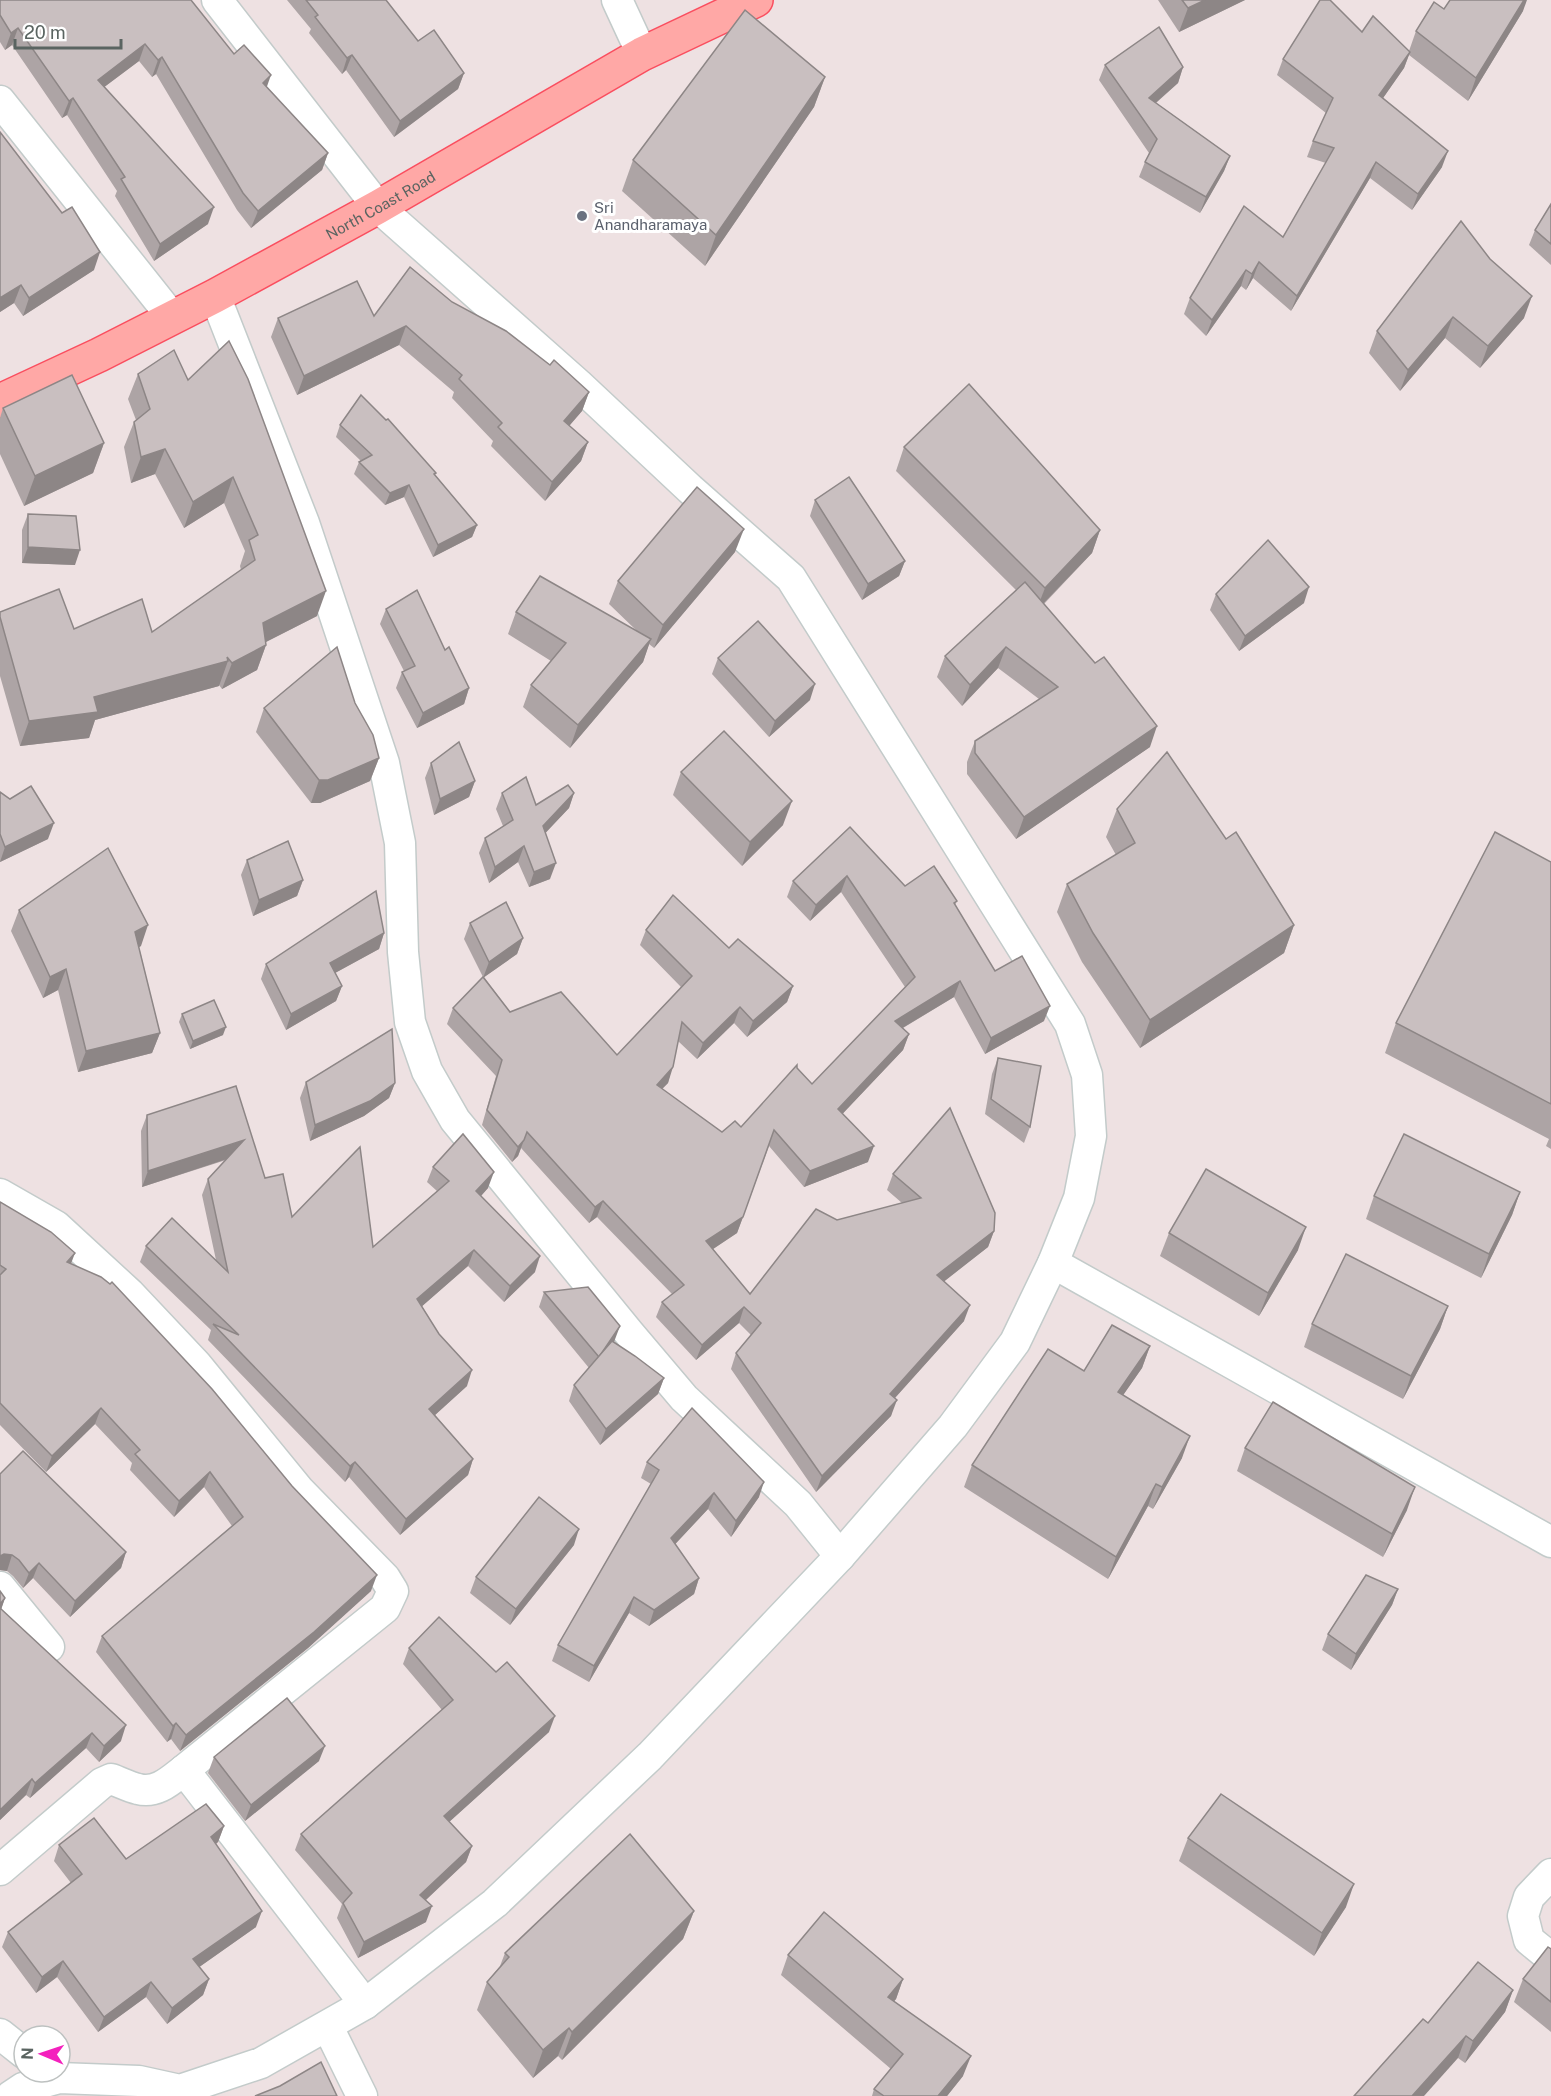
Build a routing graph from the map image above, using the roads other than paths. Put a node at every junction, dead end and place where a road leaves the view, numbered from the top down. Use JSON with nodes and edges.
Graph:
{"nodes":[{"id":1,"x":217,"y":0,"type":"edge"},
{"id":2,"x":617,"y":0,"type":"edge"},
{"id":3,"x":756,"y":0,"type":"edge"},
{"id":4,"x":642,"y":54,"type":"junction"},
{"id":5,"x":0,"y":101,"type":"edge"},
{"id":6,"x":378,"y":207,"type":"junction"},
{"id":7,"x":214,"y":296,"type":"junction"},
{"id":8,"x":172,"y":316,"type":"junction"},
{"id":9,"x":0,"y":401,"type":"edge"},
{"id":10,"x":0,"y":1194,"type":"edge"},
{"id":11,"x":1053,"y":1263,"type":"junction"},
{"id":12,"x":1551,"y":1542,"type":"edge"},
{"id":13,"x":840,"y":1556,"type":"junction"},
{"id":14,"x":0,"y":1587,"type":"edge"},
{"id":15,"x":49,"y":1647,"type":"dead end"},
{"id":16,"x":184,"y":1770,"type":"junction"},
{"id":17,"x":0,"y":1870,"type":"edge"},
{"id":18,"x":1551,"y":1874,"type":"edge"},
{"id":19,"x":1551,"y":1958,"type":"edge"},
{"id":20,"x":365,"y":2004,"type":"junction"},
{"id":21,"x":328,"y":2027,"type":"junction"},
{"id":22,"x":0,"y":2034,"type":"edge"},
{"id":23,"x":12,"y":2044,"type":"edge"},
{"id":24,"x":72,"y":2076,"type":"edge"},
{"id":25,"x":33,"y":2084,"type":"edge"},
{"id":26,"x":180,"y":2093,"type":"edge"},
{"id":27,"x":11,"y":2096,"type":"edge"},
{"id":28,"x":362,"y":2096,"type":"edge"}],
"edges":[{"from":1,"to":6,"type":"street"},
{"from":2,"to":4,"type":"street"},
{"from":3,"to":4,"type":"main road","name":"North Coast Road"},
{"from":4,"to":6,"type":"main road","name":"North Coast Road"},
{"from":5,"to":8,"type":"street"},
{"from":6,"to":7,"type":"main road","name":"North Coast Road"},
{"from":6,"to":11,"type":"street"},
{"from":7,"to":8,"type":"main road","name":"North Coast Road"},
{"from":7,"to":13,"type":"street"},
{"from":8,"to":9,"type":"main road","name":"North Coast Road"},
{"from":10,"to":16,"type":"street"},
{"from":11,"to":12,"type":"street"},
{"from":11,"to":13,"type":"street"},
{"from":13,"to":20,"type":"street"},
{"from":14,"to":15,"type":"street"},
{"from":16,"to":17,"type":"street"},
{"from":16,"to":20,"type":"street"},
{"from":18,"to":19,"type":"street"},
{"from":20,"to":21,"type":"street"},
{"from":21,"to":26,"type":"street"},
{"from":21,"to":28,"type":"street"},
{"from":22,"to":23,"type":"street"},
{"from":24,"to":26,"type":"street"},
{"from":25,"to":27,"type":"street"}]}
